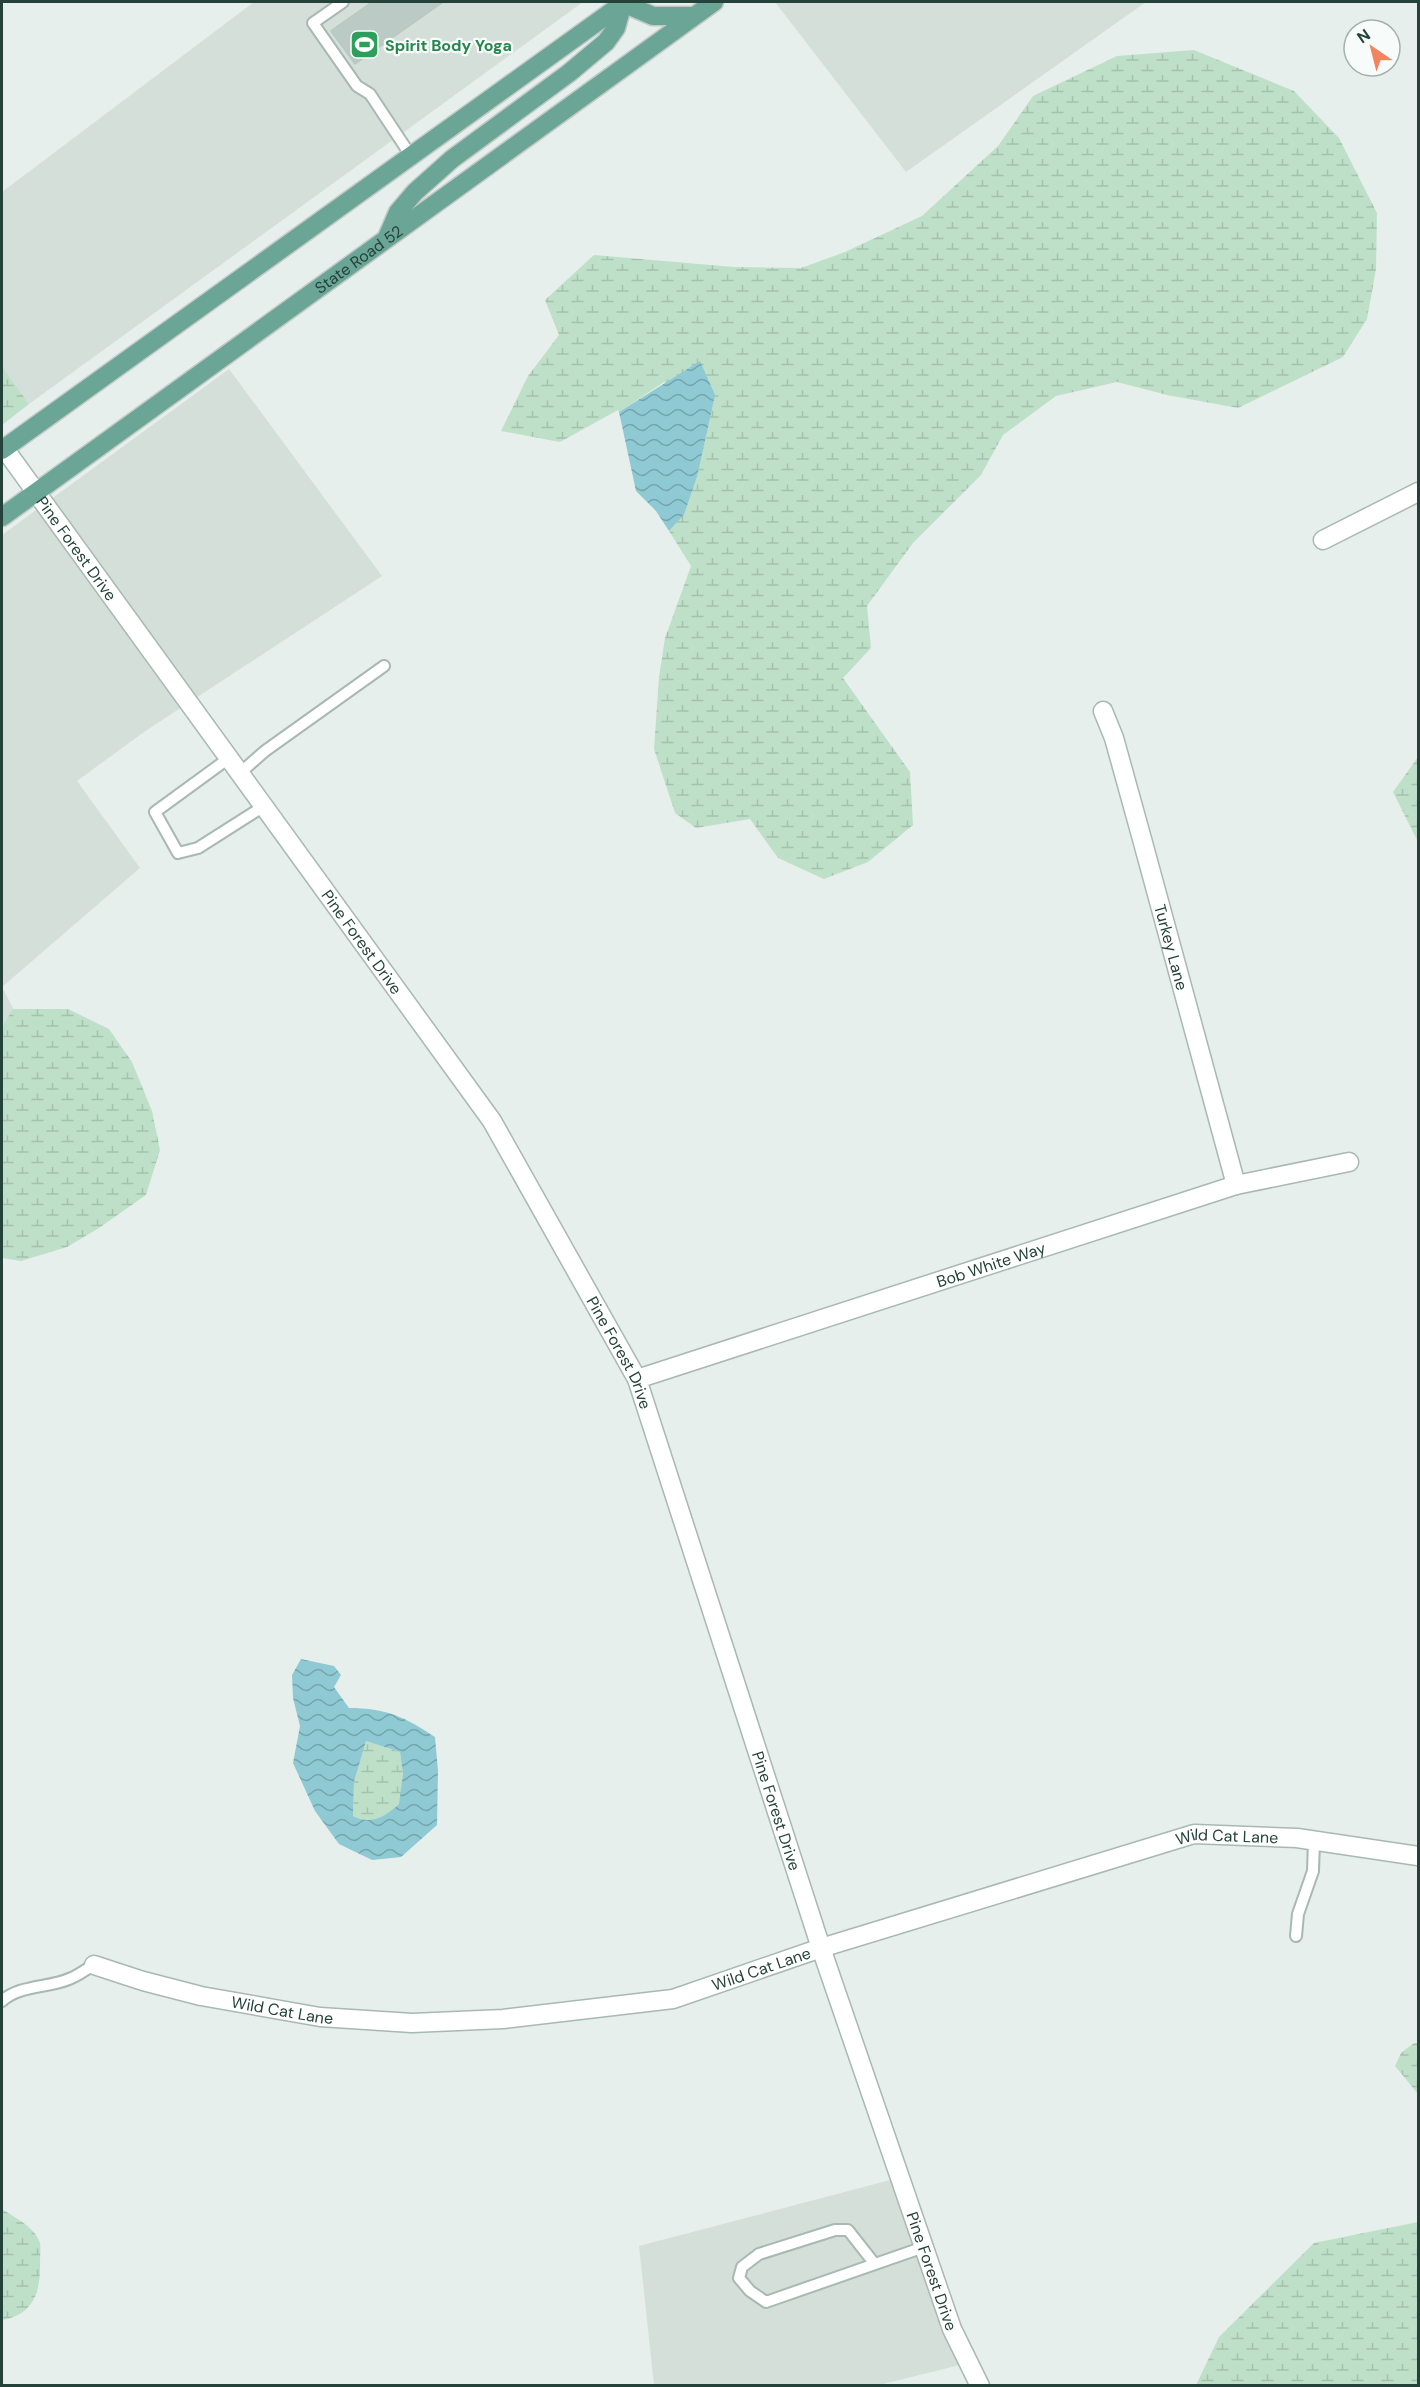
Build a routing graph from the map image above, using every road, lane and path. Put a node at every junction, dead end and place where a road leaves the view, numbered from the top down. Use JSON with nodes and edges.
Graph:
{"nodes":[{"id":1,"x":343,"y":2,"type":"edge"},
{"id":2,"x":623,"y":2,"type":"edge"},
{"id":3,"x":714,"y":2,"type":"edge"},
{"id":4,"x":694,"y":16,"type":"junction"},
{"id":5,"x":411,"y":156,"type":"junction"},
{"id":6,"x":387,"y":237,"type":"junction"},
{"id":7,"x":3,"y":449,"type":"edge"},
{"id":8,"x":36,"y":492,"type":"junction"},
{"id":9,"x":1419,"y":492,"type":"edge"},
{"id":10,"x":2,"y":516,"type":"edge"},
{"id":11,"x":1323,"y":540,"type":"dead end"},
{"id":12,"x":384,"y":666,"type":"dead end"},
{"id":13,"x":1103,"y":711,"type":"dead end"},
{"id":14,"x":235,"y":766,"type":"junction"},
{"id":15,"x":264,"y":806,"type":"junction"},
{"id":16,"x":1349,"y":1162,"type":"dead end"},
{"id":17,"x":1236,"y":1185,"type":"junction"},
{"id":18,"x":638,"y":1379,"type":"junction"},
{"id":19,"x":1314,"y":1841,"type":"junction"},
{"id":20,"x":1419,"y":1856,"type":"edge"},
{"id":21,"x":1296,"y":1936,"type":"dead end"},
{"id":22,"x":821,"y":1948,"type":"junction"},
{"id":23,"x":94,"y":1965,"type":"joint"},
{"id":24,"x":2,"y":2001,"type":"edge"},
{"id":25,"x":924,"y":2247,"type":"junction"},
{"id":26,"x":874,"y":2263,"type":"junction"},
{"id":27,"x":980,"y":2385,"type":"edge"}],
"edges":[{"from":1,"to":5,"type":"lane"},
{"from":2,"to":4,"type":"main road"},
{"from":2,"to":5,"type":"main road"},
{"from":2,"to":6,"type":"main road"},
{"from":3,"to":4,"type":"main road","name":"State Road 52"},
{"from":4,"to":6,"type":"main road","name":"State Road 52"},
{"from":5,"to":7,"type":"main road"},
{"from":6,"to":8,"type":"main road","name":"State Road 52"},
{"from":7,"to":8,"type":"street","name":"Pine Forest Drive"},
{"from":8,"to":10,"type":"main road","name":"State Road 52"},
{"from":8,"to":14,"type":"street","name":"Pine Forest Drive"},
{"from":9,"to":11,"type":"street"},
{"from":12,"to":14,"type":"lane"},
{"from":13,"to":17,"type":"street","name":"Turkey Lane"},
{"from":14,"to":15,"type":"street","name":"Pine Forest Drive"},
{"from":14,"to":15,"type":"lane"},
{"from":15,"to":18,"type":"street","name":"Pine Forest Drive"},
{"from":16,"to":17,"type":"street","name":"Bob White Way"},
{"from":17,"to":18,"type":"street","name":"Bob White Way"},
{"from":18,"to":22,"type":"street","name":"Pine Forest Drive"},
{"from":19,"to":20,"type":"street","name":"Wild Cat Lane"},
{"from":19,"to":21,"type":"lane"},
{"from":19,"to":22,"type":"street","name":"Wild Cat Lane"},
{"from":22,"to":23,"type":"street","name":"Wild Cat Lane"},
{"from":22,"to":25,"type":"street","name":"Pine Forest Drive"},
{"from":23,"to":24,"type":"lane"},
{"from":25,"to":26,"type":"lane"},
{"from":25,"to":27,"type":"street","name":"Pine Forest Drive"},
{"from":26,"to":26,"type":"lane"}]}
